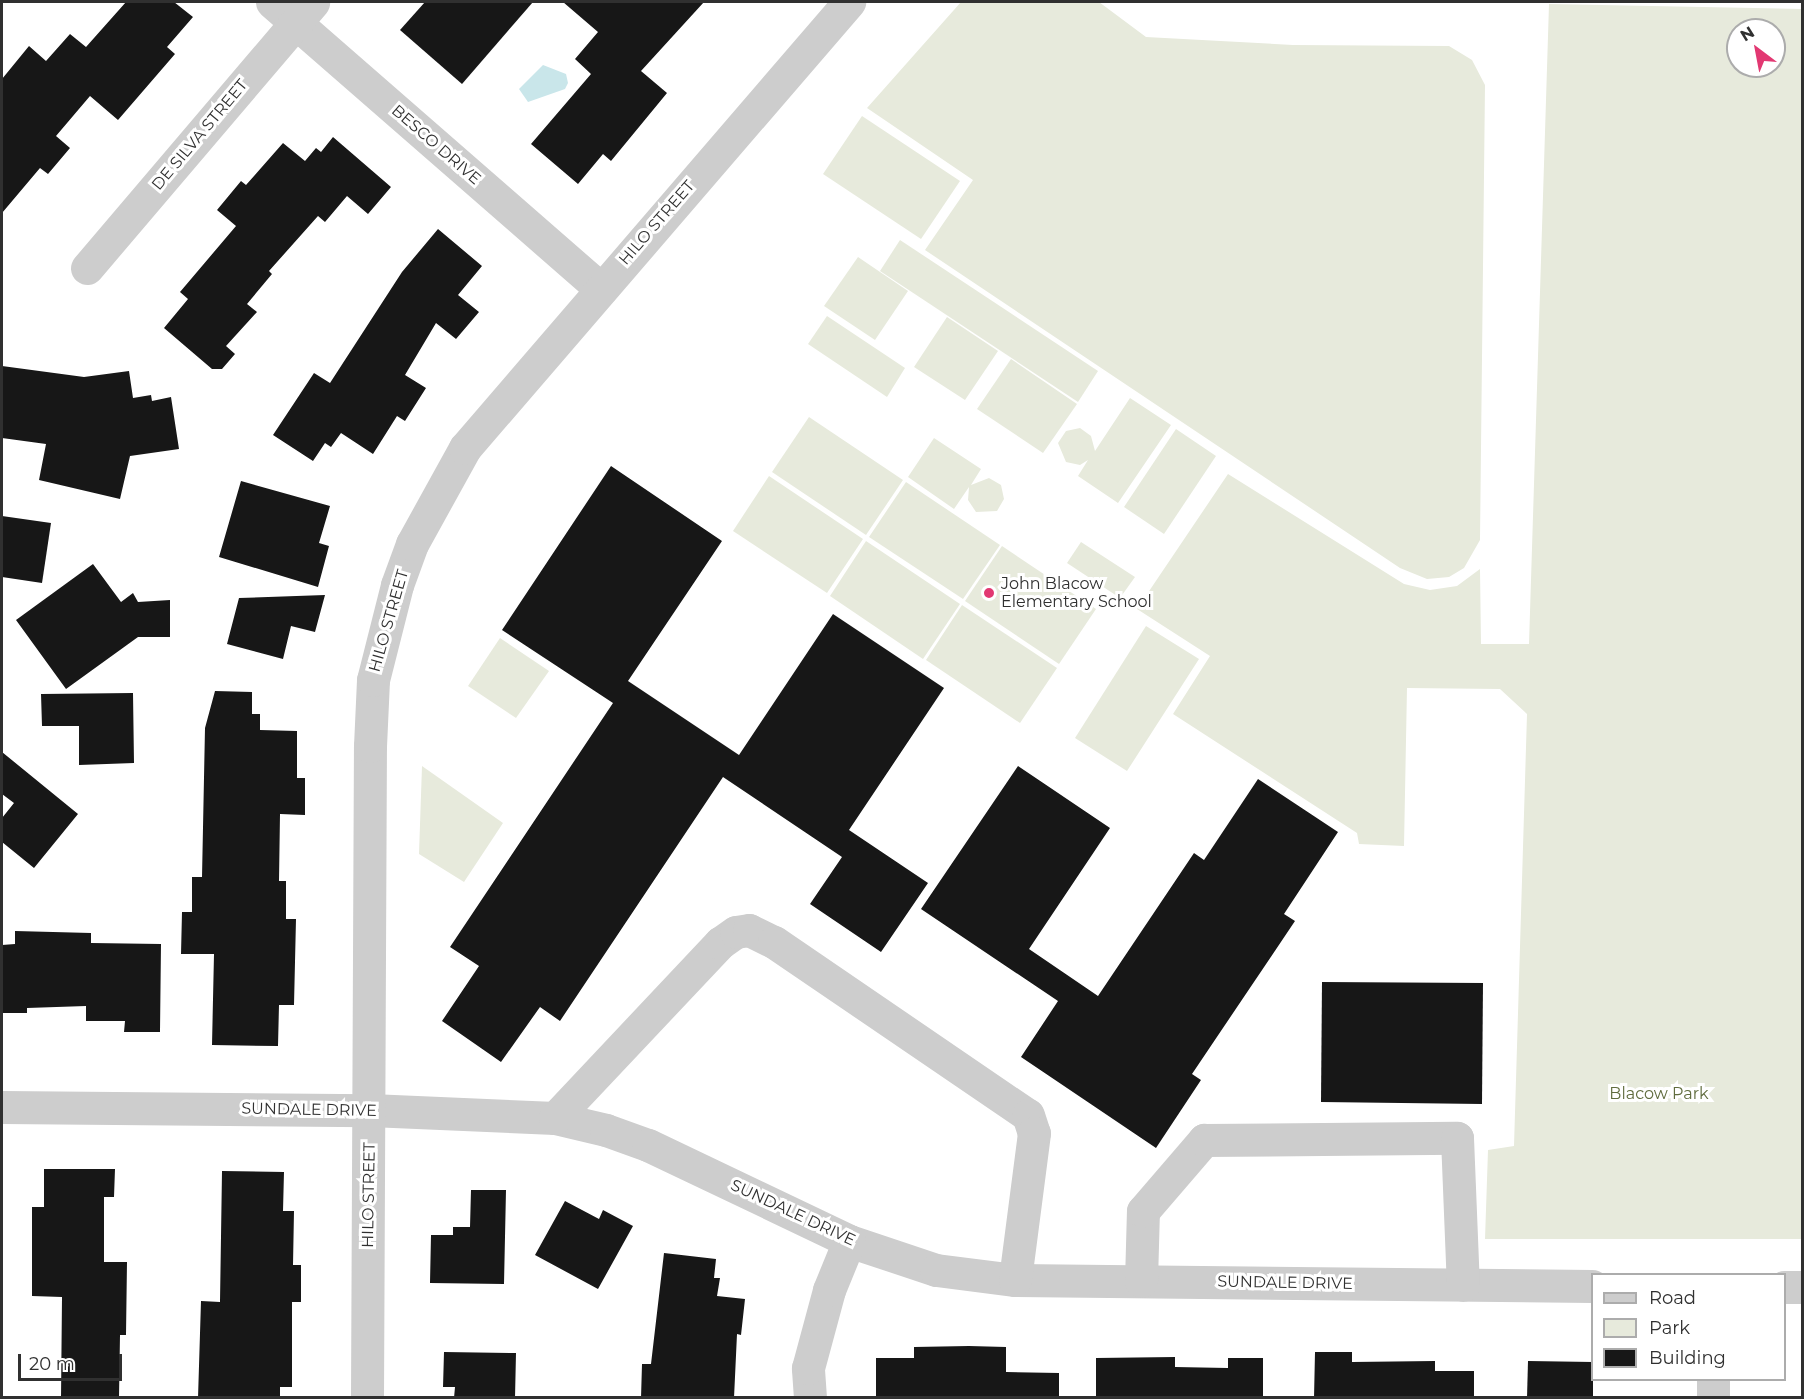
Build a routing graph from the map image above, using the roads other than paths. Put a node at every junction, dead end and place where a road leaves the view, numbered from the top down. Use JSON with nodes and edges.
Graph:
{"nodes":[{"id":1,"x":849,"y":2,"type":"edge"},
{"id":2,"x":293,"y":8,"type":"edge"},
{"id":3,"x":87,"y":268,"type":"dead end"},
{"id":4,"x":601,"y":289,"type":"junction"},
{"id":5,"x":2,"y":1107,"type":"edge"},
{"id":6,"x":370,"y":1110,"type":"junction"},
{"id":7,"x":555,"y":1118,"type":"junction"},
{"id":8,"x":849,"y":1241,"type":"junction"},
{"id":9,"x":1015,"y":1280,"type":"junction"},
{"id":10,"x":1141,"y":1281,"type":"junction"},
{"id":11,"x":1464,"y":1285,"type":"junction"},
{"id":12,"x":1591,"y":1286,"type":"edge"},
{"id":13,"x":1786,"y":1287,"type":"edge"},
{"id":14,"x":1803,"y":1287,"type":"edge"},
{"id":15,"x":1713,"y":1381,"type":"edge"},
{"id":16,"x":367,"y":1398,"type":"edge"},
{"id":17,"x":810,"y":1398,"type":"edge"},
{"id":18,"x":1713,"y":1398,"type":"edge"}],
"edges":[{"from":1,"to":4,"type":"street","name":"HILO STREET"},
{"from":2,"to":3,"type":"street","name":"DE SILVA STREET"},
{"from":2,"to":4,"type":"street","name":"BESCO DRIVE"},
{"from":4,"to":6,"type":"street","name":"HILO STREET"},
{"from":5,"to":6,"type":"street","name":"SUNDALE DRIVE"},
{"from":6,"to":7,"type":"street","name":"SUNDALE DRIVE"},
{"from":6,"to":16,"type":"street","name":"HILO STREET"},
{"from":7,"to":8,"type":"street","name":"SUNDALE DRIVE"},
{"from":7,"to":9,"type":"street"},
{"from":8,"to":9,"type":"street","name":"SUNDALE DRIVE"},
{"from":8,"to":17,"type":"street"},
{"from":9,"to":10,"type":"street","name":"SUNDALE DRIVE"},
{"from":10,"to":11,"type":"street","name":"SUNDALE DRIVE"},
{"from":10,"to":11,"type":"street"},
{"from":11,"to":12,"type":"street","name":"SUNDALE DRIVE"},
{"from":13,"to":14,"type":"street"},
{"from":15,"to":18,"type":"street"}]}
